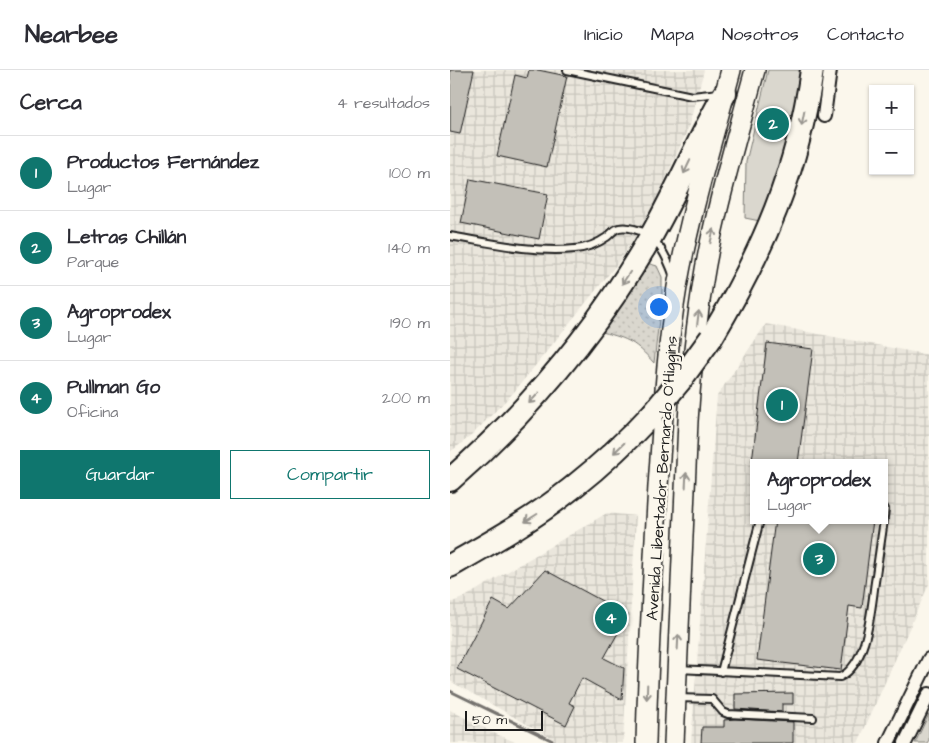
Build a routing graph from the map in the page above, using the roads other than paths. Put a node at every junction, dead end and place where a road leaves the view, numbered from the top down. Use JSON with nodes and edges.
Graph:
{"nodes":[{"id":1,"x":567,"y":70,"type":"edge"},
{"id":2,"x":731,"y":70,"type":"edge"},
{"id":3,"x":755,"y":70,"type":"edge"},
{"id":4,"x":812,"y":70,"type":"edge"},
{"id":5,"x":830,"y":70,"type":"edge"},
{"id":6,"x":725,"y":93,"type":"junction"},
{"id":7,"x":824,"y":116,"type":"dead end"},
{"id":8,"x":450,"y":236,"type":"edge"},
{"id":9,"x":651,"y":237,"type":"junction"},
{"id":10,"x":677,"y":287,"type":"junction"},
{"id":11,"x":450,"y":480,"type":"edge"},
{"id":12,"x":759,"y":524,"type":"edge"},
{"id":13,"x":883,"y":524,"type":"edge"},
{"id":14,"x":450,"y":566,"type":"edge"},
{"id":15,"x":929,"y":659,"type":"edge"},
{"id":16,"x":677,"y":669,"type":"junction"},
{"id":17,"x":720,"y":672,"type":"junction"},
{"id":18,"x":929,"y":694,"type":"edge"},
{"id":19,"x":676,"y":698,"type":"junction"},
{"id":20,"x":813,"y":718,"type":"dead end"},
{"id":21,"x":646,"y":743,"type":"edge"},
{"id":22,"x":674,"y":743,"type":"edge"},
{"id":23,"x":888,"y":743,"type":"edge"},
{"id":24,"x":905,"y":743,"type":"edge"}],
"edges":[{"from":1,"to":6,"type":"lane"},
{"from":2,"to":6,"type":"main road","name":"Avenida Libertador Bernardo O'Higgins"},
{"from":16,"to":3,"type":"main road","name":"Avenida Libertador Bernardo O'Higgins","one_way":true},
{"from":4,"to":14,"type":"highway","one_way":true,"bridge":true},
{"from":5,"to":7,"type":"street"},
{"from":6,"to":9,"type":"highway","one_way":true},
{"from":6,"to":10,"type":"main road","name":"Avenida Libertador Bernardo O'Higgins"},
{"from":8,"to":9,"type":"lane"},
{"from":9,"to":10,"type":"lane"},
{"from":9,"to":11,"type":"highway","one_way":true},
{"from":10,"to":21,"type":"main road","name":"Avenida Libertador Bernardo O'Higgins","one_way":true},
{"from":12,"to":17,"type":"lane"},
{"from":13,"to":17,"type":"lane"},
{"from":15,"to":23,"type":"street"},
{"from":16,"to":17,"type":"lane"},
{"from":16,"to":19,"type":"main road","name":"Avenida Libertador Bernardo O'Higgins"},
{"from":18,"to":24,"type":"street"},
{"from":19,"to":20,"type":"lane"},
{"from":19,"to":22,"type":"main road","name":"Avenida Libertador Bernardo O'Higgins"}]}
